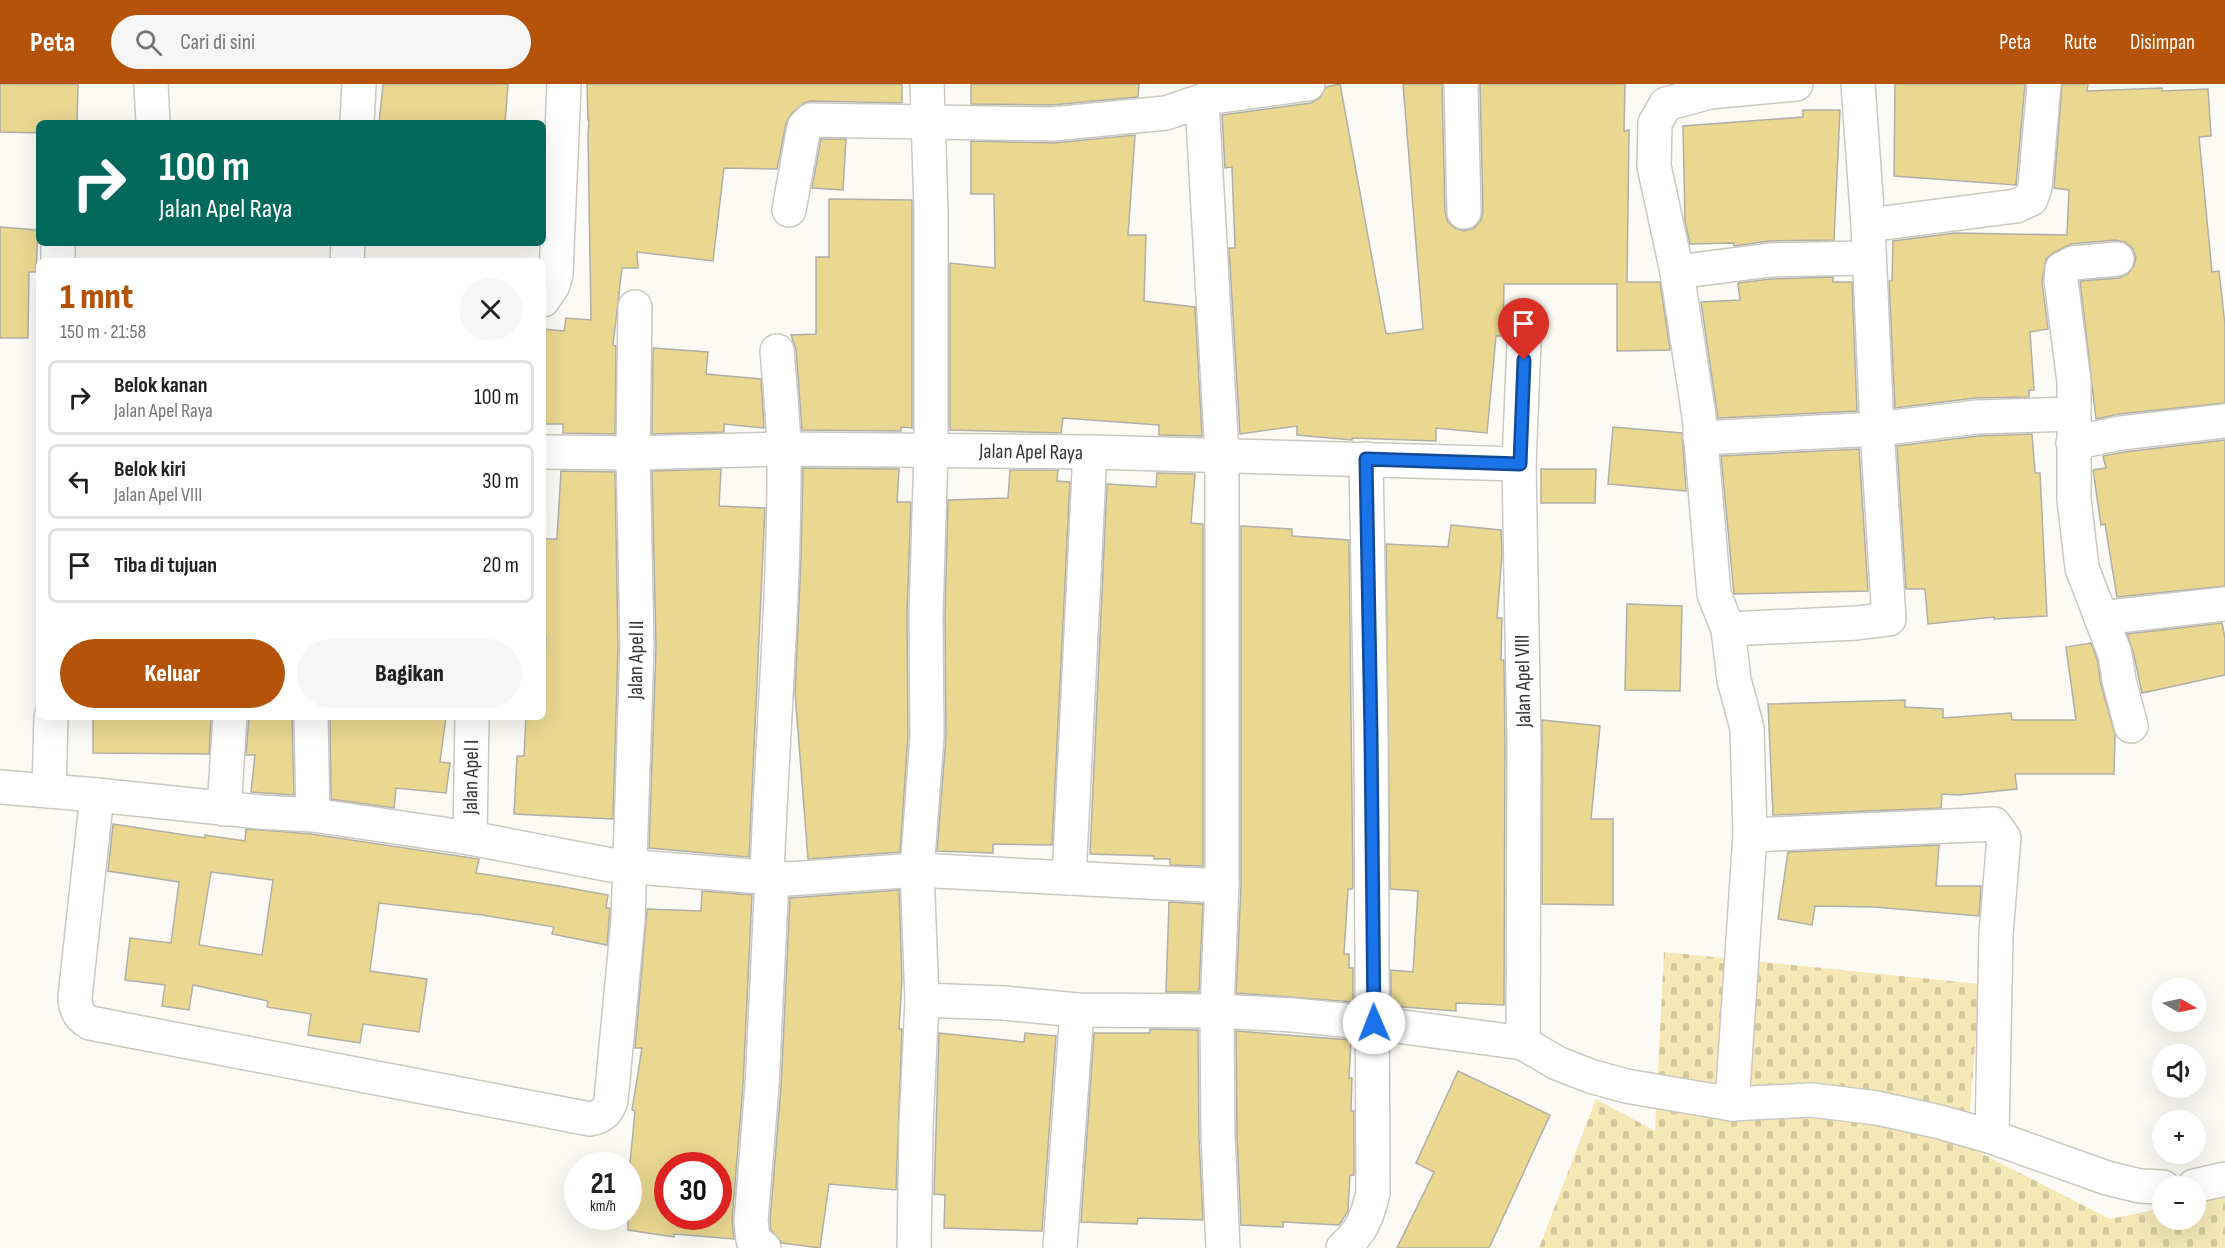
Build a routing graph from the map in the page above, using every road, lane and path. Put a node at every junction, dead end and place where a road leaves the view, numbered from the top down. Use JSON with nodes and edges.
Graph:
{"nodes":[{"id":1,"x":151,"y":84,"type":"edge"},
{"id":2,"x":359,"y":84,"type":"edge"},
{"id":3,"x":564,"y":84,"type":"edge"},
{"id":4,"x":927,"y":84,"type":"edge"},
{"id":5,"x":1308,"y":84,"type":"edge"},
{"id":6,"x":1461,"y":84,"type":"edge"},
{"id":7,"x":1796,"y":84,"type":"edge"},
{"id":8,"x":1858,"y":84,"type":"edge"},
{"id":9,"x":2044,"y":84,"type":"edge"},
{"id":10,"x":1202,"y":102,"type":"junction"},
{"id":11,"x":153,"y":120,"type":"edge"},
{"id":12,"x":357,"y":120,"type":"edge"},
{"id":13,"x":930,"y":122,"type":"junction"},
{"id":14,"x":789,"y":210,"type":"dead end"},
{"id":15,"x":1464,"y":212,"type":"dead end"},
{"id":16,"x":1868,"y":225,"type":"junction"},
{"id":17,"x":1868,"y":258,"type":"junction"},
{"id":18,"x":2117,"y":259,"type":"dead end"},
{"id":19,"x":1677,"y":272,"type":"junction"},
{"id":20,"x":546,"y":296,"type":"edge"},
{"id":21,"x":635,"y":307,"type":"dead end"},
{"id":22,"x":1526,"y":319,"type":"dead end"},
{"id":23,"x":777,"y":351,"type":"dead end"},
{"id":24,"x":2225,"y":421,"type":"edge"},
{"id":25,"x":1877,"y":429,"type":"junction"},
{"id":26,"x":2073,"y":429,"type":"junction"},
{"id":27,"x":1700,"y":438,"type":"junction"},
{"id":28,"x":784,"y":449,"type":"junction"},
{"id":29,"x":931,"y":451,"type":"junction"},
{"id":30,"x":546,"y":452,"type":"edge"},
{"id":31,"x":633,"y":453,"type":"junction"},
{"id":32,"x":1090,"y":453,"type":"junction"},
{"id":33,"x":1222,"y":454,"type":"junction"},
{"id":34,"x":1366,"y":459,"type":"junction"},
{"id":35,"x":1520,"y":464,"type":"junction"},
{"id":36,"x":2225,"y":604,"type":"edge"},
{"id":37,"x":2101,"y":618,"type":"junction"},
{"id":38,"x":1728,"y":629,"type":"junction"},
{"id":39,"x":51,"y":720,"type":"edge"},
{"id":40,"x":230,"y":720,"type":"edge"},
{"id":41,"x":311,"y":720,"type":"edge"},
{"id":42,"x":472,"y":720,"type":"edge"},
{"id":43,"x":2132,"y":726,"type":"dead end"},
{"id":44,"x":0,"y":787,"type":"edge"},
{"id":45,"x":49,"y":790,"type":"junction"},
{"id":46,"x":97,"y":795,"type":"junction"},
{"id":47,"x":224,"y":809,"type":"junction"},
{"id":48,"x":313,"y":815,"type":"junction"},
{"id":49,"x":1749,"y":835,"type":"junction"},
{"id":50,"x":470,"y":838,"type":"junction"},
{"id":51,"x":630,"y":866,"type":"junction"},
{"id":52,"x":917,"y":870,"type":"junction"},
{"id":53,"x":769,"y":877,"type":"junction"},
{"id":54,"x":1069,"y":878,"type":"junction"},
{"id":55,"x":1222,"y":886,"type":"junction"},
{"id":56,"x":922,"y":1000,"type":"junction"},
{"id":57,"x":1077,"y":1010,"type":"junction"},
{"id":58,"x":1217,"y":1011,"type":"junction"},
{"id":59,"x":1374,"y":1023,"type":"junction"},
{"id":60,"x":1523,"y":1043,"type":"junction"},
{"id":61,"x":1732,"y":1104,"type":"junction"},
{"id":62,"x":1992,"y":1137,"type":"junction"},
{"id":63,"x":2225,"y":1179,"type":"edge"},
{"id":64,"x":2206,"y":1183,"type":"edge"},
{"id":65,"x":2152,"y":1187,"type":"edge"},
{"id":66,"x":764,"y":1248,"type":"edge"},
{"id":67,"x":914,"y":1248,"type":"edge"},
{"id":68,"x":1060,"y":1248,"type":"edge"},
{"id":69,"x":1223,"y":1248,"type":"edge"},
{"id":70,"x":1342,"y":1248,"type":"edge"}],
"edges":[{"from":1,"to":11,"type":"street"},
{"from":2,"to":12,"type":"street"},
{"from":3,"to":20,"type":"street"},
{"from":4,"to":13,"type":"street"},
{"from":5,"to":10,"type":"street"},
{"from":6,"to":15,"type":"street"},
{"from":7,"to":19,"type":"street"},
{"from":8,"to":16,"type":"street"},
{"from":9,"to":16,"type":"street"},
{"from":10,"to":13,"type":"street"},
{"from":10,"to":33,"type":"street"},
{"from":13,"to":14,"type":"street"},
{"from":13,"to":29,"type":"street"},
{"from":16,"to":17,"type":"street"},
{"from":17,"to":19,"type":"street"},
{"from":17,"to":25,"type":"street"},
{"from":18,"to":26,"type":"street"},
{"from":19,"to":27,"type":"street"},
{"from":21,"to":31,"type":"street","name":"Jalan Apel II"},
{"from":22,"to":35,"type":"street","name":"Jalan Apel VIII"},
{"from":23,"to":28,"type":"street"},
{"from":24,"to":26,"type":"street"},
{"from":25,"to":26,"type":"street"},
{"from":25,"to":27,"type":"street"},
{"from":25,"to":38,"type":"street"},
{"from":26,"to":37,"type":"street"},
{"from":27,"to":38,"type":"street"},
{"from":28,"to":29,"type":"street","name":"Jalan Apel Raya"},
{"from":28,"to":31,"type":"street","name":"Jalan Apel Raya"},
{"from":28,"to":53,"type":"street"},
{"from":29,"to":32,"type":"street","name":"Jalan Apel Raya"},
{"from":29,"to":52,"type":"street"},
{"from":30,"to":31,"type":"street","name":"Jalan Apel Raya"},
{"from":31,"to":51,"type":"street","name":"Jalan Apel II"},
{"from":32,"to":33,"type":"street","name":"Jalan Apel Raya"},
{"from":32,"to":54,"type":"street"},
{"from":33,"to":34,"type":"street","name":"Jalan Apel Raya"},
{"from":33,"to":55,"type":"street"},
{"from":34,"to":35,"type":"street","name":"Jalan Apel Raya"},
{"from":34,"to":59,"type":"street"},
{"from":35,"to":60,"type":"street","name":"Jalan Apel VIII"},
{"from":36,"to":37,"type":"street"},
{"from":37,"to":43,"type":"street"},
{"from":38,"to":49,"type":"street"},
{"from":39,"to":45,"type":"street"},
{"from":40,"to":47,"type":"street"},
{"from":41,"to":48,"type":"street"},
{"from":42,"to":50,"type":"street","name":"Jalan Apel I"},
{"from":44,"to":45,"type":"street"},
{"from":45,"to":46,"type":"street"},
{"from":46,"to":47,"type":"street"},
{"from":46,"to":51,"type":"street","name":"Jalan Apel II"},
{"from":47,"to":48,"type":"street"},
{"from":48,"to":50,"type":"street"},
{"from":49,"to":61,"type":"street"},
{"from":49,"to":62,"type":"street"},
{"from":50,"to":51,"type":"street"},
{"from":51,"to":53,"type":"street"},
{"from":52,"to":53,"type":"street"},
{"from":52,"to":54,"type":"street"},
{"from":52,"to":56,"type":"street"},
{"from":53,"to":66,"type":"street"},
{"from":54,"to":55,"type":"street"},
{"from":55,"to":58,"type":"street"},
{"from":56,"to":57,"type":"street"},
{"from":56,"to":67,"type":"street"},
{"from":57,"to":58,"type":"street"},
{"from":57,"to":68,"type":"street"},
{"from":58,"to":59,"type":"street"},
{"from":58,"to":69,"type":"street"},
{"from":59,"to":60,"type":"street"},
{"from":59,"to":70,"type":"street"},
{"from":60,"to":61,"type":"street"},
{"from":61,"to":62,"type":"street"},
{"from":62,"to":65,"type":"street"},
{"from":63,"to":64,"type":"street"}]}
